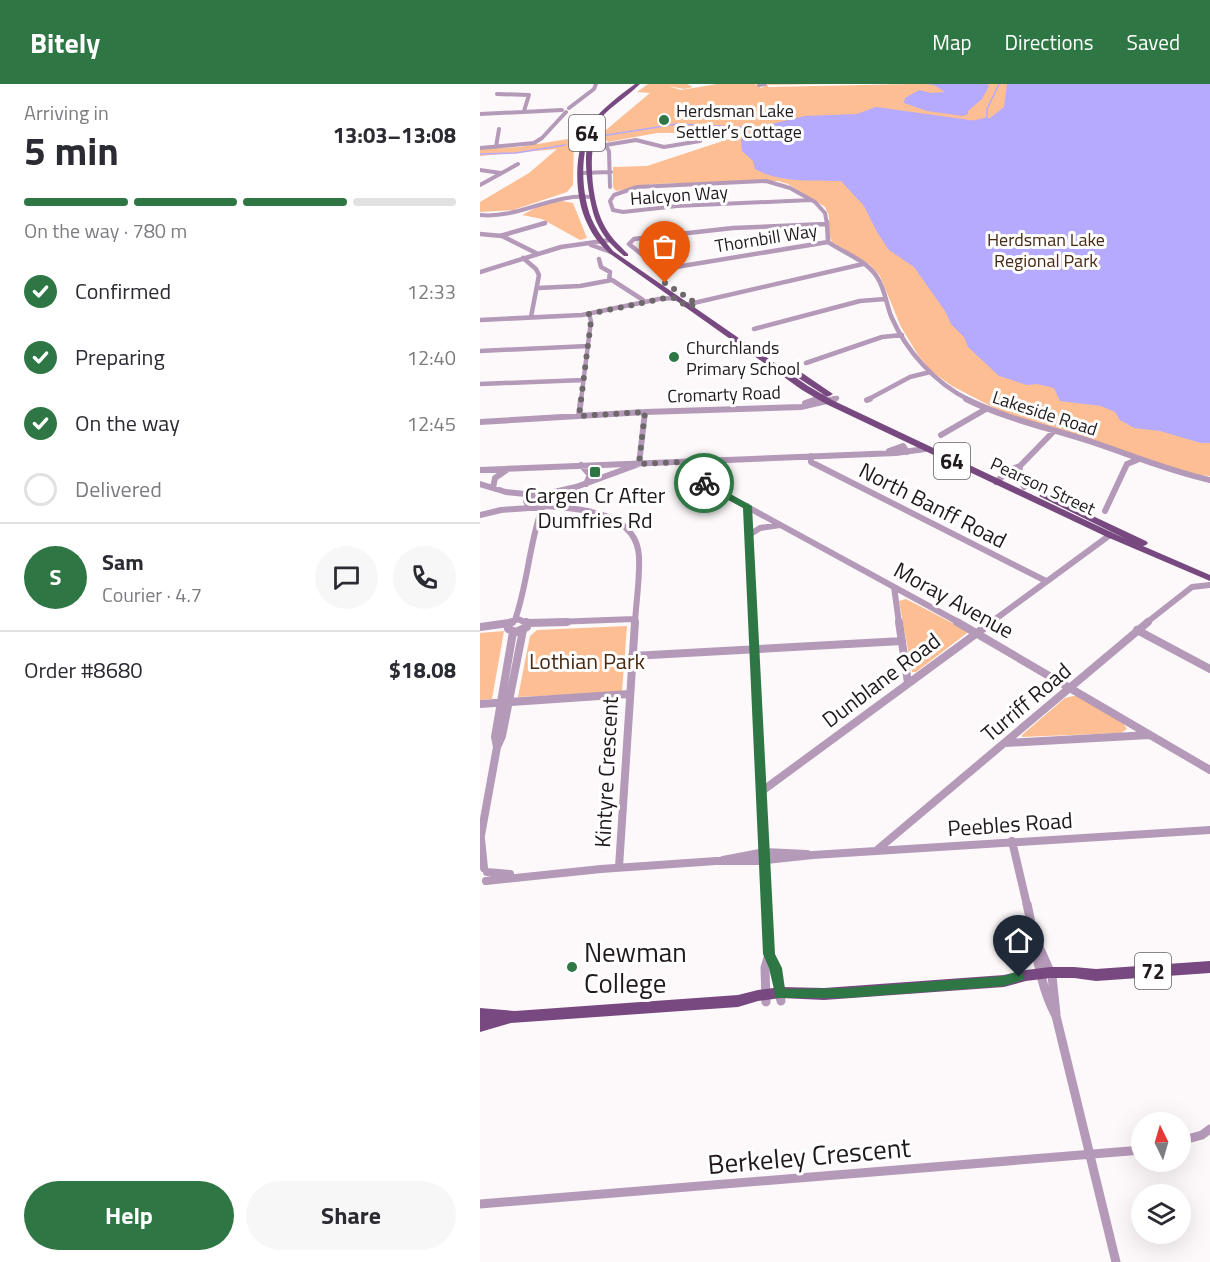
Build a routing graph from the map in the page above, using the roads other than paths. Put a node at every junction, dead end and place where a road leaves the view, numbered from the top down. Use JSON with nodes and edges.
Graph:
{"nodes":[{"id":1,"x":596,"y":84,"type":"edge"},
{"id":2,"x":638,"y":84,"type":"edge"},
{"id":3,"x":644,"y":84,"type":"edge"},
{"id":4,"x":765,"y":84,"type":"edge"},
{"id":5,"x":759,"y":85,"type":"edge"},
{"id":6,"x":497,"y":94,"type":"dead end"},
{"id":7,"x":565,"y":110,"type":"junction"},
{"id":8,"x":524,"y":111,"type":"junction"},
{"id":9,"x":480,"y":114,"type":"edge"},
{"id":10,"x":499,"y":129,"type":"dead end"},
{"id":11,"x":700,"y":141,"type":"dead end"},
{"id":12,"x":496,"y":147,"type":"junction"},
{"id":13,"x":480,"y":148,"type":"edge"},
{"id":14,"x":518,"y":164,"type":"dead end"},
{"id":15,"x":480,"y":170,"type":"edge"},
{"id":16,"x":611,"y":172,"type":"junction"},
{"id":17,"x":581,"y":173,"type":"junction"},
{"id":18,"x":590,"y":173,"type":"junction"},
{"id":19,"x":503,"y":174,"type":"junction"},
{"id":20,"x":480,"y":186,"type":"edge"},
{"id":21,"x":610,"y":187,"type":"dead end"},
{"id":22,"x":591,"y":197,"type":"junction"},
{"id":23,"x":560,"y":198,"type":"junction"},
{"id":24,"x":582,"y":200,"type":"junction"},
{"id":25,"x":811,"y":200,"type":"junction"},
{"id":26,"x":480,"y":215,"type":"edge"},
{"id":27,"x":545,"y":223,"type":"dead end"},
{"id":28,"x":826,"y":224,"type":"junction"},
{"id":29,"x":480,"y":234,"type":"edge"},
{"id":30,"x":500,"y":236,"type":"junction"},
{"id":31,"x":604,"y":241,"type":"junction"},
{"id":32,"x":828,"y":242,"type":"junction"},
{"id":33,"x":591,"y":245,"type":"junction"},
{"id":34,"x":610,"y":252,"type":"junction"},
{"id":35,"x":538,"y":254,"type":"junction"},
{"id":36,"x":523,"y":258,"type":"junction"},
{"id":37,"x":599,"y":259,"type":"dead end"},
{"id":38,"x":863,"y":264,"type":"junction"},
{"id":39,"x":480,"y":267,"type":"edge"},
{"id":40,"x":486,"y":269,"type":"junction"},
{"id":41,"x":480,"y":272,"type":"edge"},
{"id":42,"x":609,"y":280,"type":"junction"},
{"id":43,"x":538,"y":288,"type":"junction"},
{"id":44,"x":665,"y":291,"type":"junction"},
{"id":45,"x":675,"y":298,"type":"junction"},
{"id":46,"x":885,"y":299,"type":"junction"},
{"id":47,"x":643,"y":300,"type":"junction"},
{"id":48,"x":628,"y":305,"type":"junction"},
{"id":49,"x":691,"y":305,"type":"junction"},
{"id":50,"x":589,"y":314,"type":"junction"},
{"id":51,"x":531,"y":317,"type":"junction"},
{"id":52,"x":480,"y":320,"type":"edge"},
{"id":53,"x":754,"y":329,"type":"dead end"},
{"id":54,"x":902,"y":335,"type":"junction"},
{"id":55,"x":588,"y":346,"type":"junction"},
{"id":56,"x":481,"y":351,"type":"edge"},
{"id":57,"x":480,"y":358,"type":"edge"},
{"id":58,"x":806,"y":363,"type":"dead end"},
{"id":59,"x":930,"y":372,"type":"junction"},
{"id":60,"x":584,"y":380,"type":"junction"},
{"id":61,"x":480,"y":384,"type":"edge"},
{"id":62,"x":829,"y":398,"type":"junction"},
{"id":63,"x":867,"y":400,"type":"dead end"},
{"id":64,"x":986,"y":409,"type":"junction"},
{"id":65,"x":645,"y":412,"type":"junction"},
{"id":66,"x":579,"y":416,"type":"junction"},
{"id":67,"x":480,"y":420,"type":"edge"},
{"id":68,"x":1054,"y":431,"type":"junction"},
{"id":69,"x":940,"y":435,"type":"dead end"},
{"id":70,"x":925,"y":449,"type":"junction"},
{"id":71,"x":811,"y":456,"type":"junction"},
{"id":72,"x":1137,"y":459,"type":"junction"},
{"id":73,"x":685,"y":462,"type":"junction"},
{"id":74,"x":639,"y":464,"type":"junction"},
{"id":75,"x":581,"y":465,"type":"junction"},
{"id":76,"x":1020,"y":466,"type":"junction"},
{"id":77,"x":508,"y":469,"type":"junction"},
{"id":78,"x":480,"y":470,"type":"edge"},
{"id":79,"x":999,"y":479,"type":"junction"},
{"id":80,"x":1210,"y":480,"type":"edge"},
{"id":81,"x":480,"y":484,"type":"edge"},
{"id":82,"x":586,"y":484,"type":"junction"},
{"id":83,"x":1024,"y":487,"type":"junction"},
{"id":84,"x":493,"y":488,"type":"junction"},
{"id":85,"x":566,"y":489,"type":"junction"},
{"id":86,"x":518,"y":492,"type":"junction"},
{"id":87,"x":539,"y":495,"type":"junction"},
{"id":88,"x":546,"y":503,"type":"junction"},
{"id":89,"x":528,"y":505,"type":"junction"},
{"id":90,"x":747,"y":506,"type":"junction"},
{"id":91,"x":1105,"y":511,"type":"dead end"},
{"id":92,"x":480,"y":515,"type":"edge"},
{"id":93,"x":536,"y":523,"type":"junction"},
{"id":94,"x":781,"y":525,"type":"junction"},
{"id":95,"x":749,"y":535,"type":"junction"},
{"id":96,"x":1110,"y":536,"type":"junction"},
{"id":97,"x":1210,"y":570,"type":"edge"},
{"id":98,"x":1210,"y":578,"type":"edge"},
{"id":99,"x":1046,"y":580,"type":"junction"},
{"id":100,"x":1210,"y":585,"type":"edge"},
{"id":101,"x":894,"y":587,"type":"junction"},
{"id":102,"x":522,"y":603,"type":"junction"},
{"id":103,"x":634,"y":619,"type":"junction"},
{"id":104,"x":511,"y":626,"type":"junction"},
{"id":105,"x":525,"y":626,"type":"junction"},
{"id":106,"x":481,"y":627,"type":"edge"},
{"id":107,"x":1137,"y":630,"type":"junction"},
{"id":108,"x":976,"y":632,"type":"junction"},
{"id":109,"x":902,"y":641,"type":"junction"},
{"id":110,"x":755,"y":648,"type":"junction"},
{"id":111,"x":632,"y":656,"type":"junction"},
{"id":112,"x":1210,"y":669,"type":"edge"},
{"id":113,"x":909,"y":683,"type":"junction"},
{"id":114,"x":1071,"y":688,"type":"junction"},
{"id":115,"x":629,"y":694,"type":"junction"},
{"id":116,"x":508,"y":702,"type":"junction"},
{"id":117,"x":500,"y":703,"type":"junction"},
{"id":118,"x":480,"y":704,"type":"edge"},
{"id":119,"x":1150,"y":735,"type":"junction"},
{"id":120,"x":1005,"y":743,"type":"junction"},
{"id":121,"x":496,"y":747,"type":"junction"},
{"id":122,"x":1210,"y":770,"type":"edge"},
{"id":123,"x":762,"y":791,"type":"junction"},
{"id":124,"x":1210,"y":830,"type":"edge"},
{"id":125,"x":480,"y":840,"type":"edge"},
{"id":126,"x":1012,"y":841,"type":"junction"},
{"id":127,"x":876,"y":851,"type":"junction"},
{"id":128,"x":764,"y":857,"type":"junction"},
{"id":129,"x":619,"y":867,"type":"junction"},
{"id":130,"x":483,"y":878,"type":"edge"},
{"id":131,"x":769,"y":954,"type":"junction"},
{"id":132,"x":1210,"y":967,"type":"edge"},
{"id":133,"x":1047,"y":978,"type":"junction"},
{"id":134,"x":780,"y":998,"type":"junction"},
{"id":135,"x":766,"y":999,"type":"junction"},
{"id":136,"x":480,"y":1014,"type":"edge"},
{"id":137,"x":515,"y":1017,"type":"junction"},
{"id":138,"x":480,"y":1026,"type":"edge"},
{"id":139,"x":1210,"y":1130,"type":"edge"},
{"id":140,"x":1191,"y":1138,"type":"edge"},
{"id":141,"x":1131,"y":1151,"type":"edge"},
{"id":142,"x":1088,"y":1155,"type":"junction"},
{"id":143,"x":480,"y":1204,"type":"edge"},
{"id":144,"x":1116,"y":1262,"type":"edge"}],
"edges":[{"from":1,"to":7,"type":"street"},
{"from":2,"to":17,"type":"main road","name":"Pearson Street","number":"64"},
{"from":3,"to":18,"type":"main road","name":"Pearson Street","number":"64"},
{"from":4,"to":5,"type":"street"},
{"from":6,"to":8,"type":"street"},
{"from":7,"to":8,"type":"street"},
{"from":7,"to":12,"type":"street"},
{"from":8,"to":9,"type":"street"},
{"from":10,"to":12,"type":"street"},
{"from":11,"to":16,"type":"street"},
{"from":12,"to":13,"type":"street"},
{"from":14,"to":19,"type":"street"},
{"from":15,"to":19,"type":"street"},
{"from":16,"to":18,"type":"street"},
{"from":16,"to":21,"type":"street"},
{"from":17,"to":18,"type":"street"},
{"from":17,"to":24,"type":"main road","name":"Pearson Street","number":"64"},
{"from":18,"to":22,"type":"main road","name":"Pearson Street","number":"64"},
{"from":19,"to":20,"type":"street"},
{"from":22,"to":24,"type":"street"},
{"from":22,"to":31,"type":"main road","name":"Pearson Street","number":"64"},
{"from":23,"to":24,"type":"street"},
{"from":23,"to":24,"type":"street"},
{"from":23,"to":26,"type":"street"},
{"from":24,"to":31,"type":"main road","name":"Pearson Street","number":"64"},
{"from":25,"to":25,"type":"street","name":"Halcyon Way"},
{"from":25,"to":28,"type":"street"},
{"from":27,"to":30,"type":"street"},
{"from":28,"to":32,"type":"street"},
{"from":28,"to":32,"type":"street","name":"Thornbill Way"},
{"from":29,"to":30,"type":"street"},
{"from":30,"to":35,"type":"street"},
{"from":31,"to":33,"type":"street"},
{"from":31,"to":34,"type":"main road","name":"Pearson Street","number":"64"},
{"from":31,"to":35,"type":"street"},
{"from":31,"to":49,"type":"main road","name":"Pearson Street","number":"64"},
{"from":32,"to":38,"type":"street","name":"Lakeside Road"},
{"from":33,"to":34,"type":"street"},
{"from":33,"to":35,"type":"street"},
{"from":34,"to":44,"type":"main road","name":"Pearson Street","number":"64"},
{"from":35,"to":36,"type":"street"},
{"from":36,"to":40,"type":"street"},
{"from":36,"to":43,"type":"street"},
{"from":37,"to":42,"type":"street"},
{"from":38,"to":46,"type":"street","name":"Lakeside Road"},
{"from":38,"to":49,"type":"street"},
{"from":39,"to":40,"type":"street"},
{"from":40,"to":41,"type":"street"},
{"from":42,"to":43,"type":"street"},
{"from":42,"to":47,"type":"street"},
{"from":43,"to":51,"type":"street"},
{"from":44,"to":45,"type":"main road","name":"Pearson Street","number":"64"},
{"from":44,"to":47,"type":"street"},
{"from":45,"to":48,"type":"street"},
{"from":45,"to":49,"type":"main road","name":"Pearson Street","number":"64"},
{"from":46,"to":53,"type":"street"},
{"from":46,"to":54,"type":"street","name":"Lakeside Road"},
{"from":47,"to":48,"type":"street"},
{"from":48,"to":50,"type":"street"},
{"from":49,"to":62,"type":"main road","name":"Pearson Street","number":"64"},
{"from":50,"to":51,"type":"street"},
{"from":50,"to":55,"type":"street"},
{"from":51,"to":52,"type":"street"},
{"from":54,"to":58,"type":"street"},
{"from":54,"to":59,"type":"street","name":"Lakeside Road"},
{"from":55,"to":56,"type":"street"},
{"from":55,"to":60,"type":"street"},
{"from":56,"to":57,"type":"street"},
{"from":59,"to":63,"type":"street"},
{"from":59,"to":64,"type":"street","name":"Lakeside Road"},
{"from":60,"to":61,"type":"street"},
{"from":60,"to":66,"type":"street"},
{"from":62,"to":65,"type":"street","name":"Cromarty Road"},
{"from":62,"to":70,"type":"main road","name":"Pearson Street","number":"64"},
{"from":62,"to":79,"type":"main road","name":"Pearson Street","number":"64"},
{"from":64,"to":68,"type":"street","name":"Lakeside Road"},
{"from":64,"to":69,"type":"street"},
{"from":65,"to":66,"type":"street","name":"Cromarty Road"},
{"from":65,"to":74,"type":"street"},
{"from":66,"to":67,"type":"street","name":"Cromarty Road"},
{"from":68,"to":72,"type":"street","name":"Lakeside Road"},
{"from":68,"to":76,"type":"street"},
{"from":70,"to":71,"type":"street"},
{"from":70,"to":79,"type":"main road","name":"Pearson Street","number":"64"},
{"from":71,"to":73,"type":"street"},
{"from":71,"to":99,"type":"street","name":"North Banff Road"},
{"from":72,"to":80,"type":"street","name":"Lakeside Road"},
{"from":72,"to":91,"type":"street"},
{"from":73,"to":74,"type":"street"},
{"from":73,"to":90,"type":"street","name":"Moray Avenue"},
{"from":74,"to":75,"type":"street"},
{"from":74,"to":82,"type":"street"},
{"from":75,"to":77,"type":"street"},
{"from":75,"to":82,"type":"street"},
{"from":76,"to":79,"type":"street"},
{"from":76,"to":83,"type":"street"},
{"from":77,"to":78,"type":"street"},
{"from":77,"to":84,"type":"street"},
{"from":79,"to":83,"type":"main road","name":"Pearson Street","number":"64"},
{"from":79,"to":96,"type":"main road","name":"Pearson Street","number":"64"},
{"from":81,"to":84,"type":"street"},
{"from":82,"to":85,"type":"street"},
{"from":83,"to":97,"type":"main road","name":"Pearson Street","number":"64"},
{"from":84,"to":86,"type":"street"},
{"from":85,"to":87,"type":"street"},
{"from":85,"to":88,"type":"street"},
{"from":86,"to":87,"type":"street"},
{"from":86,"to":89,"type":"street"},
{"from":87,"to":88,"type":"street"},
{"from":87,"to":89,"type":"street"},
{"from":88,"to":89,"type":"street","name":"Kintyre Crescent"},
{"from":88,"to":93,"type":"street"},
{"from":88,"to":103,"type":"street","name":"Kintyre Crescent"},
{"from":89,"to":92,"type":"street","name":"Kintyre Crescent"},
{"from":89,"to":93,"type":"street"},
{"from":90,"to":94,"type":"street","name":"Moray Avenue"},
{"from":90,"to":95,"type":"street"},
{"from":93,"to":102,"type":"street"},
{"from":94,"to":95,"type":"street"},
{"from":94,"to":101,"type":"street","name":"Moray Avenue"},
{"from":95,"to":110,"type":"street"},
{"from":96,"to":98,"type":"main road","name":"Pearson Street","number":"64"},
{"from":96,"to":99,"type":"street","name":"Dunblane Road"},
{"from":99,"to":108,"type":"street","name":"Dunblane Road"},
{"from":100,"to":107,"type":"street","name":"Turriff Road"},
{"from":101,"to":108,"type":"street","name":"Moray Avenue"},
{"from":101,"to":109,"type":"street"},
{"from":102,"to":104,"type":"street"},
{"from":102,"to":105,"type":"street"},
{"from":103,"to":105,"type":"street"},
{"from":103,"to":111,"type":"street","name":"Kintyre Crescent"},
{"from":104,"to":105,"type":"street"},
{"from":104,"to":105,"type":"street"},
{"from":104,"to":106,"type":"street"},
{"from":104,"to":117,"type":"street"},
{"from":105,"to":116,"type":"street"},
{"from":107,"to":112,"type":"street"},
{"from":107,"to":114,"type":"street","name":"Turriff Road"},
{"from":108,"to":113,"type":"street","name":"Dunblane Road"},
{"from":108,"to":114,"type":"street","name":"Moray Avenue"},
{"from":109,"to":110,"type":"street"},
{"from":109,"to":113,"type":"street"},
{"from":110,"to":111,"type":"street"},
{"from":110,"to":123,"type":"street"},
{"from":111,"to":115,"type":"street","name":"Kintyre Crescent"},
{"from":113,"to":123,"type":"street","name":"Dunblane Road"},
{"from":114,"to":119,"type":"street","name":"Moray Avenue"},
{"from":114,"to":120,"type":"street","name":"Turriff Road"},
{"from":115,"to":116,"type":"street"},
{"from":115,"to":129,"type":"street","name":"Kintyre Crescent"},
{"from":116,"to":117,"type":"street"},
{"from":116,"to":121,"type":"street"},
{"from":117,"to":118,"type":"street"},
{"from":117,"to":121,"type":"street"},
{"from":119,"to":120,"type":"street"},
{"from":119,"to":122,"type":"street","name":"Moray Avenue"},
{"from":120,"to":127,"type":"street","name":"Turriff Road"},
{"from":121,"to":125,"type":"street"},
{"from":123,"to":128,"type":"street"},
{"from":124,"to":126,"type":"street","name":"Peebles Road"},
{"from":125,"to":130,"type":"street"},
{"from":126,"to":127,"type":"street","name":"Peebles Road"},
{"from":126,"to":133,"type":"street"},
{"from":127,"to":128,"type":"street","name":"Peebles Road"},
{"from":128,"to":129,"type":"street","name":"Peebles Road"},
{"from":128,"to":131,"type":"street"},
{"from":129,"to":130,"type":"street","name":"Peebles Road"},
{"from":131,"to":134,"type":"street"},
{"from":131,"to":135,"type":"street"},
{"from":132,"to":133,"type":"main road","number":"72"},
{"from":133,"to":134,"type":"main road","number":"72"},
{"from":133,"to":142,"type":"street"},
{"from":134,"to":135,"type":"main road","number":"72"},
{"from":135,"to":137,"type":"main road","number":"72"},
{"from":136,"to":137,"type":"main road","number":"72"},
{"from":137,"to":138,"type":"main road","number":"72"},
{"from":139,"to":140,"type":"street"},
{"from":141,"to":142,"type":"street","name":"Berkeley Crescent"},
{"from":142,"to":143,"type":"street","name":"Berkeley Crescent"},
{"from":142,"to":144,"type":"street"}]}
